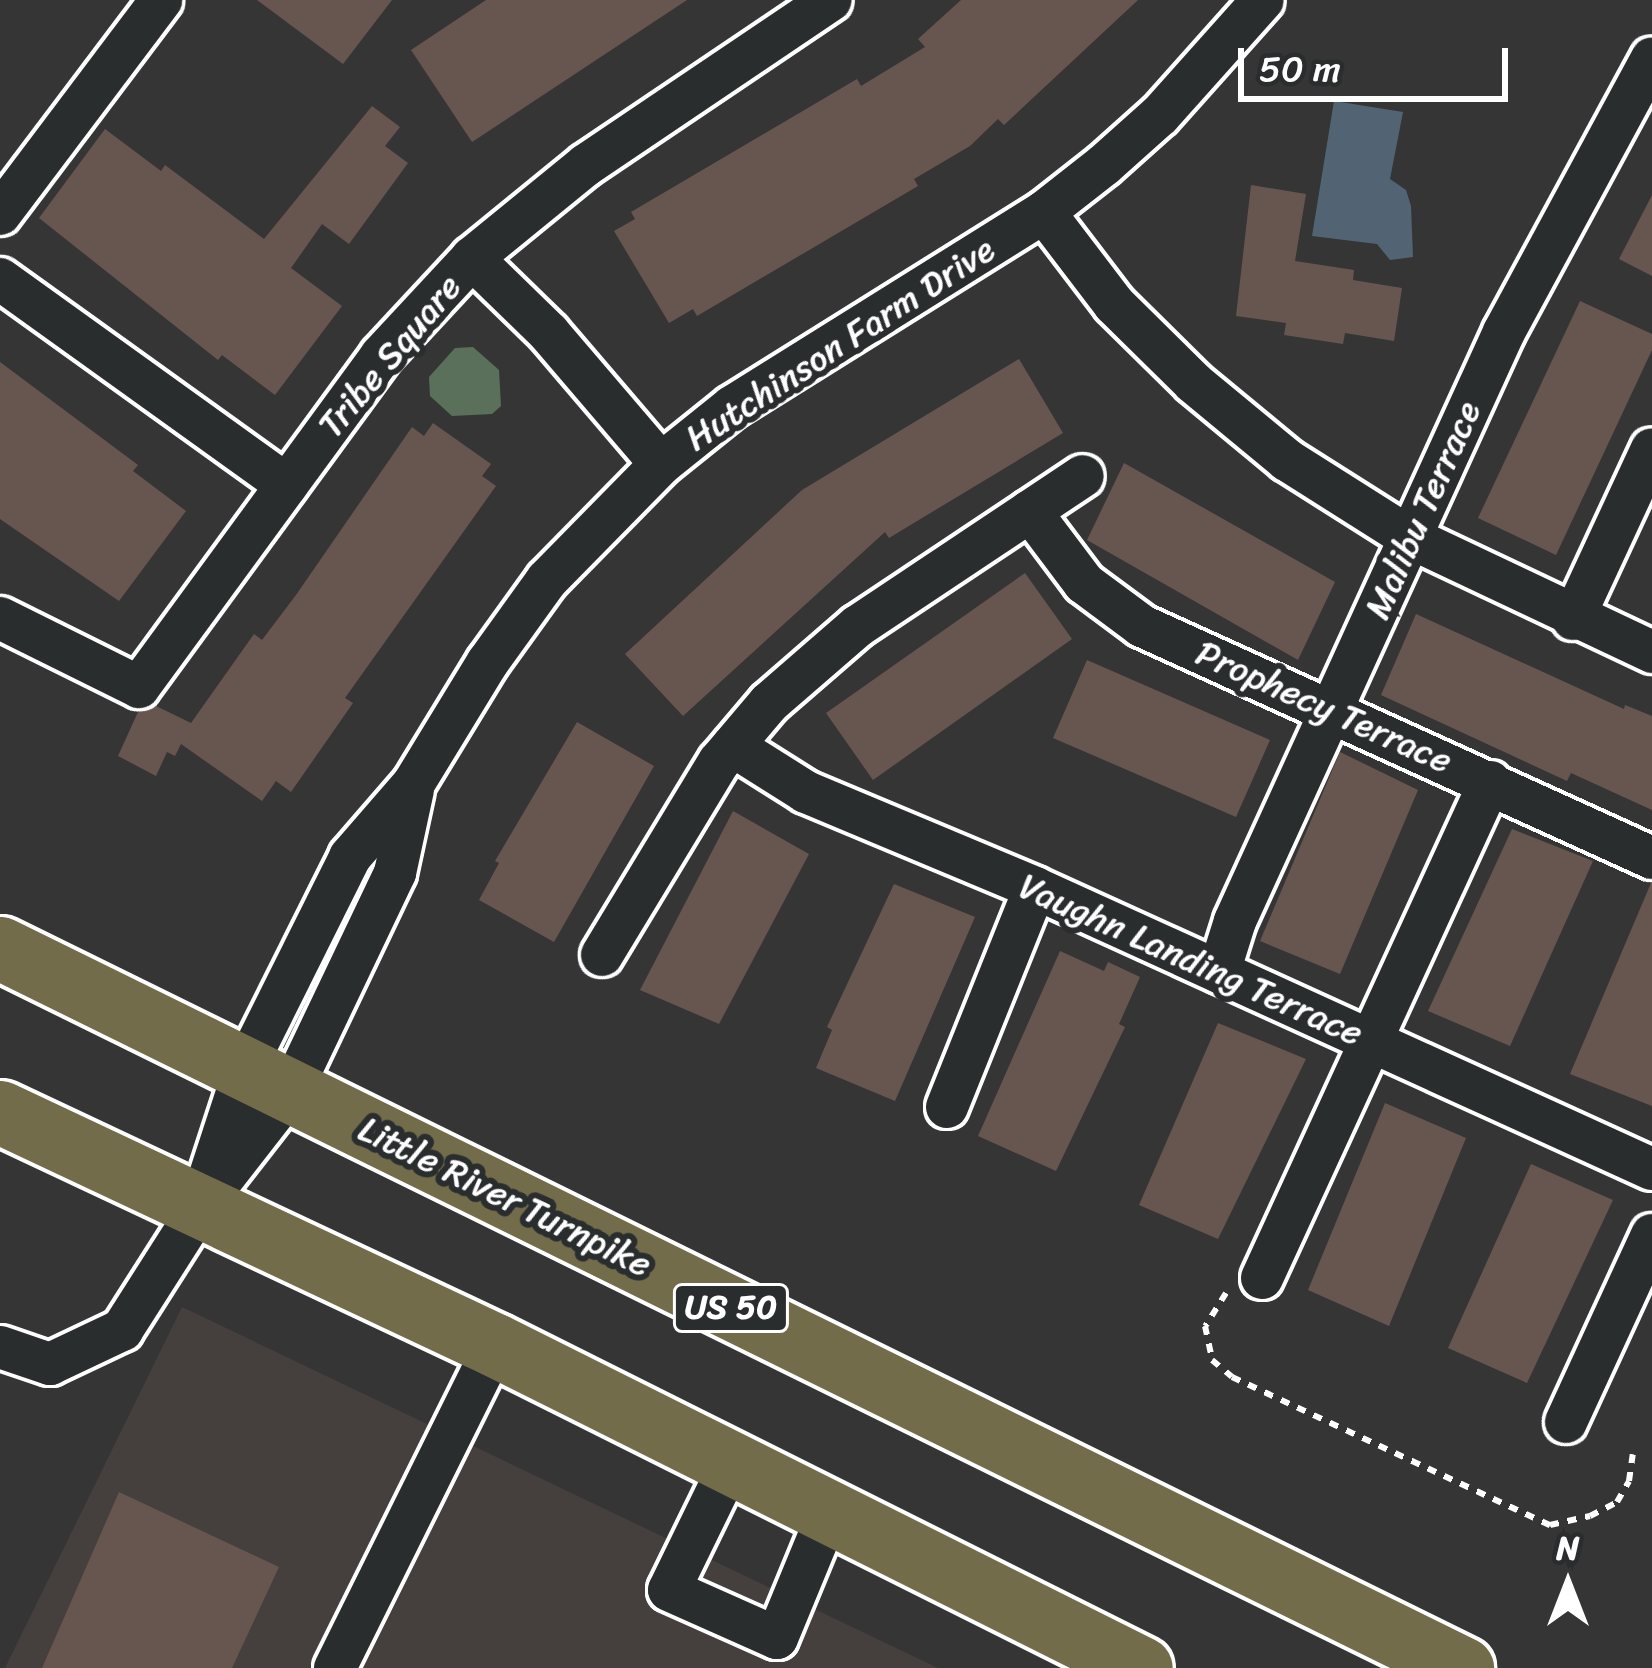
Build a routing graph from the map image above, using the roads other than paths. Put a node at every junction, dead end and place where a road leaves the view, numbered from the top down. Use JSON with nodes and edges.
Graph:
{"nodes":[{"id":1,"x":161,"y":0,"type":"edge"},
{"id":2,"x":831,"y":0,"type":"edge"},
{"id":3,"x":1263,"y":0,"type":"edge"},
{"id":4,"x":1652,"y":58,"type":"edge"},
{"id":5,"x":1044,"y":212,"type":"junction"},
{"id":6,"x":0,"y":214,"type":"edge"},
{"id":7,"x":472,"y":258,"type":"junction"},
{"id":8,"x":0,"y":279,"type":"edge"},
{"id":9,"x":1652,"y":449,"type":"edge"},
{"id":10,"x":661,"y":464,"type":"junction"},
{"id":11,"x":1083,"y":476,"type":"dead end"},
{"id":12,"x":286,"y":485,"type":"junction"},
{"id":13,"x":1030,"y":511,"type":"junction"},
{"id":14,"x":1409,"y":537,"type":"junction"},
{"id":15,"x":0,"y":618,"type":"edge"},
{"id":16,"x":1573,"y":619,"type":"junction"},
{"id":17,"x":1652,"y":652,"type":"edge"},
{"id":18,"x":1334,"y":712,"type":"junction"},
{"id":19,"x":733,"y":746,"type":"junction"},
{"id":20,"x":1490,"y":782,"type":"junction"},
{"id":21,"x":1652,"y":858,"type":"edge"},
{"id":22,"x":1035,"y":888,"type":"junction"},
{"id":23,"x":0,"y":948,"type":"edge"},
{"id":24,"x":602,"y":955,"type":"dead end"},
{"id":25,"x":1219,"y":972,"type":"junction"},
{"id":26,"x":1371,"y":1042,"type":"junction"},
{"id":27,"x":268,"y":1080,"type":"junction"},
{"id":28,"x":947,"y":1107,"type":"dead end"},
{"id":29,"x":0,"y":1112,"type":"edge"},
{"id":30,"x":1652,"y":1169,"type":"edge"},
{"id":31,"x":199,"y":1209,"type":"junction"},
{"id":32,"x":1652,"y":1235,"type":"edge"},
{"id":33,"x":1262,"y":1278,"type":"road end"},
{"id":34,"x":495,"y":1345,"type":"junction"},
{"id":35,"x":0,"y":1347,"type":"edge"},
{"id":36,"x":1566,"y":1422,"type":"dead end"},
{"id":37,"x":731,"y":1463,"type":"junction"},
{"id":38,"x":830,"y":1512,"type":"junction"},
{"id":39,"x":1065,"y":1651,"type":"edge"},
{"id":40,"x":335,"y":1668,"type":"edge"},
{"id":41,"x":1141,"y":1668,"type":"edge"},
{"id":42,"x":1462,"y":1668,"type":"edge"}],
"edges":[{"from":1,"to":6,"type":"street"},
{"from":2,"to":7,"type":"street","name":"Tribe Square"},
{"from":3,"to":5,"type":"street","name":"Hutchinson Farm Drive"},
{"from":4,"to":14,"type":"street","name":"Malibu Terrace"},
{"from":5,"to":10,"type":"street","name":"Hutchinson Farm Drive"},
{"from":5,"to":14,"type":"street"},
{"from":7,"to":10,"type":"street"},
{"from":7,"to":12,"type":"street","name":"Tribe Square"},
{"from":8,"to":12,"type":"street"},
{"from":9,"to":16,"type":"street"},
{"from":10,"to":27,"type":"street","name":"Hutchinson Farm Drive"},
{"from":11,"to":13,"type":"street"},
{"from":12,"to":15,"type":"street","name":"Tribe Square"},
{"from":13,"to":18,"type":"street","name":"Prophecy Terrace"},
{"from":13,"to":19,"type":"street"},
{"from":14,"to":16,"type":"street"},
{"from":14,"to":18,"type":"street","name":"Malibu Terrace"},
{"from":16,"to":17,"type":"street"},
{"from":18,"to":20,"type":"street","name":"Prophecy Terrace"},
{"from":18,"to":25,"type":"street","name":"Malibu Terrace"},
{"from":19,"to":22,"type":"street","name":"Vaughn Landing Terrace"},
{"from":19,"to":24,"type":"street"},
{"from":20,"to":21,"type":"street","name":"Prophecy Terrace"},
{"from":20,"to":26,"type":"street"},
{"from":22,"to":25,"type":"street","name":"Vaughn Landing Terrace"},
{"from":22,"to":28,"type":"street"},
{"from":23,"to":27,"type":"highway","name":"Little River Turnpike","number":"US 50"},
{"from":25,"to":26,"type":"street","name":"Vaughn Landing Terrace"},
{"from":26,"to":30,"type":"street","name":"Vaughn Landing Terrace"},
{"from":26,"to":33,"type":"street"},
{"from":27,"to":31,"type":"street","name":"Hutchinson Farm Drive"},
{"from":27,"to":42,"type":"highway","name":"Little River Turnpike","number":"US 50"},
{"from":29,"to":31,"type":"highway"},
{"from":31,"to":34,"type":"highway"},
{"from":31,"to":35,"type":"street","name":"Hutchinson Farm Drive"},
{"from":32,"to":36,"type":"street"},
{"from":34,"to":37,"type":"highway"},
{"from":34,"to":40,"type":"street"},
{"from":37,"to":38,"type":"highway"},
{"from":37,"to":38,"type":"street"},
{"from":38,"to":39,"type":"highway"},
{"from":39,"to":41,"type":"highway"}]}
